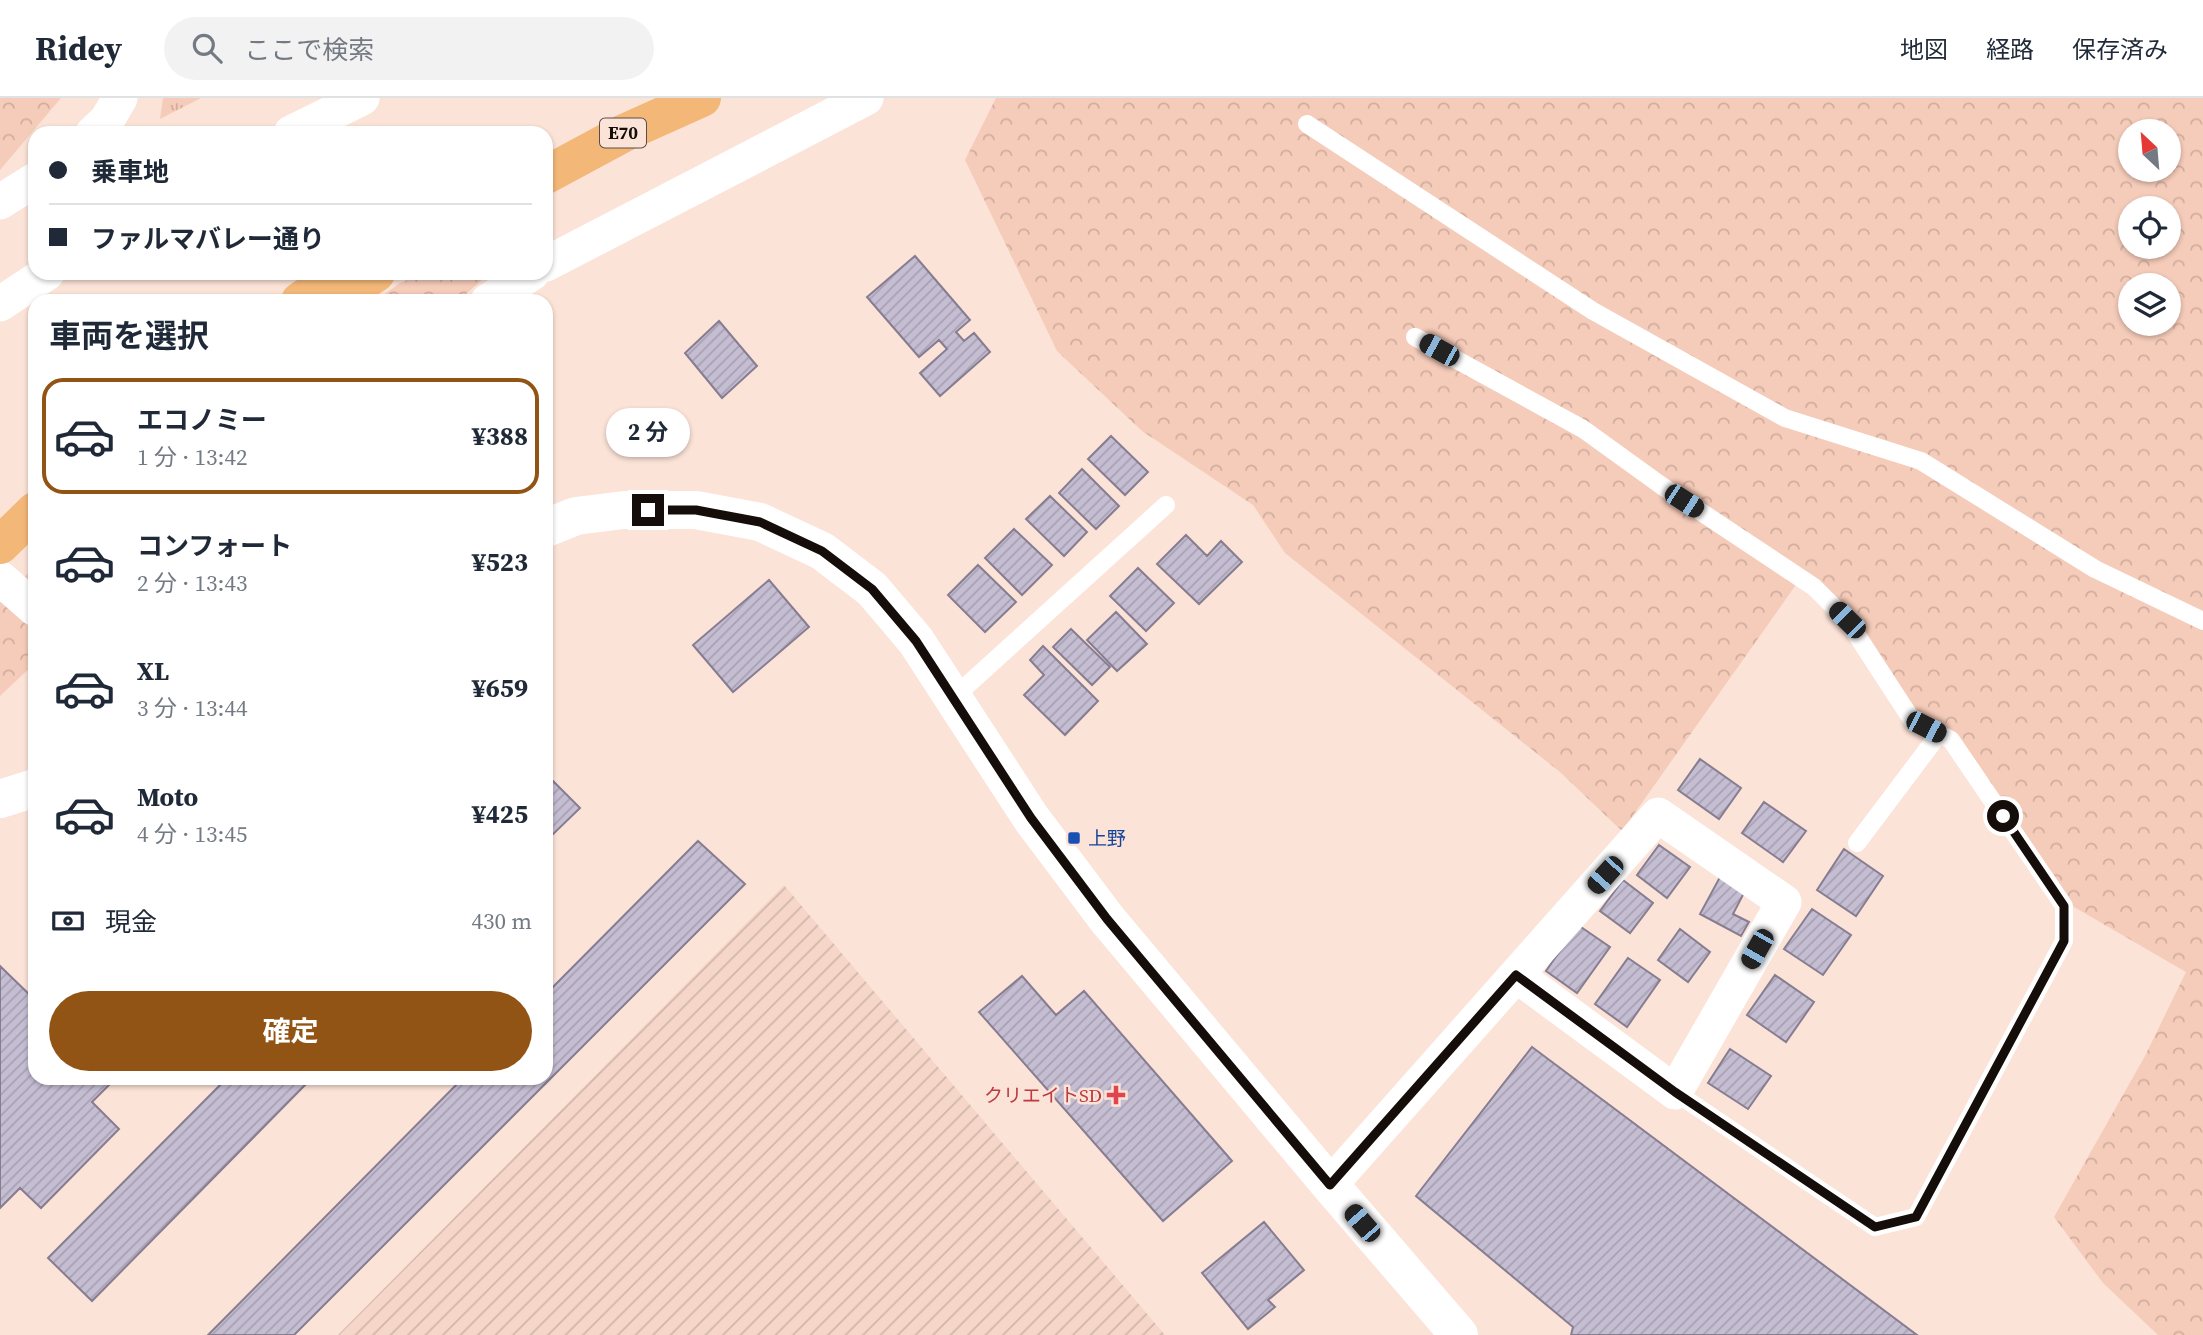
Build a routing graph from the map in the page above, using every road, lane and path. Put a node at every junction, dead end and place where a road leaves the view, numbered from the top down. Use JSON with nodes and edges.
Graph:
{"nodes":[{"id":1,"x":120,"y":98,"type":"edge"},
{"id":2,"x":362,"y":98,"type":"edge"},
{"id":3,"x":650,"y":98,"type":"edge"},
{"id":4,"x":702,"y":98,"type":"edge"},
{"id":5,"x":866,"y":98,"type":"edge"},
{"id":6,"x":1307,"y":124,"type":"dead end"},
{"id":7,"x":101,"y":126,"type":"edge"},
{"id":8,"x":305,"y":126,"type":"edge"},
{"id":9,"x":553,"y":148,"type":"edge"},
{"id":10,"x":553,"y":171,"type":"edge"},
{"id":11,"x":28,"y":184,"type":"edge"},
{"id":12,"x":0,"y":202,"type":"edge"},
{"id":13,"x":553,"y":260,"type":"edge"},
{"id":14,"x":36,"y":280,"type":"edge"},
{"id":15,"x":331,"y":280,"type":"edge"},
{"id":16,"x":365,"y":280,"type":"edge"},
{"id":17,"x":521,"y":280,"type":"edge"},
{"id":18,"x":310,"y":294,"type":"edge"},
{"id":19,"x":344,"y":294,"type":"edge"},
{"id":20,"x":499,"y":294,"type":"edge"},
{"id":21,"x":0,"y":304,"type":"edge"},
{"id":22,"x":1415,"y":337,"type":"dead end"},
{"id":23,"x":1166,"y":506,"type":"dead end"},
{"id":24,"x":28,"y":518,"type":"edge"},
{"id":25,"x":553,"y":525,"type":"edge"},
{"id":26,"x":28,"y":543,"type":"edge"},
{"id":27,"x":0,"y":545,"type":"edge"},
{"id":28,"x":0,"y":569,"type":"edge"},
{"id":29,"x":0,"y":578,"type":"edge"},
{"id":30,"x":28,"y":603,"type":"edge"},
{"id":31,"x":2203,"y":621,"type":"edge"},
{"id":32,"x":953,"y":698,"type":"junction"},
{"id":33,"x":1939,"y":734,"type":"junction"},
{"id":34,"x":28,"y":790,"type":"edge"},
{"id":35,"x":0,"y":799,"type":"edge"},
{"id":36,"x":1857,"y":843,"type":"dead end"},
{"id":37,"x":1516,"y":975,"type":"junction"},
{"id":38,"x":1675,"y":1092,"type":"junction"},
{"id":39,"x":1330,"y":1185,"type":"junction"},
{"id":40,"x":1459,"y":1335,"type":"edge"}],
"edges":[{"from":1,"to":7,"type":"street"},
{"from":2,"to":8,"type":"street"},
{"from":3,"to":9,"type":"highway","number":"E70"},
{"from":4,"to":10,"type":"highway","number":"E70"},
{"from":5,"to":13,"type":"street"},
{"from":6,"to":31,"type":"lane"},
{"from":11,"to":12,"type":"street"},
{"from":14,"to":21,"type":"street"},
{"from":15,"to":18,"type":"highway"},
{"from":16,"to":19,"type":"highway"},
{"from":17,"to":20,"type":"street"},
{"from":22,"to":33,"type":"lane"},
{"from":23,"to":32,"type":"lane"},
{"from":24,"to":27,"type":"highway"},
{"from":25,"to":32,"type":"street"},
{"from":26,"to":28,"type":"highway"},
{"from":29,"to":30,"type":"street"},
{"from":32,"to":39,"type":"street"},
{"from":33,"to":36,"type":"lane"},
{"from":33,"to":38,"type":"lane"},
{"from":34,"to":35,"type":"street"},
{"from":37,"to":38,"type":"street"},
{"from":37,"to":38,"type":"street"},
{"from":37,"to":39,"type":"street"},
{"from":39,"to":40,"type":"street"}]}
